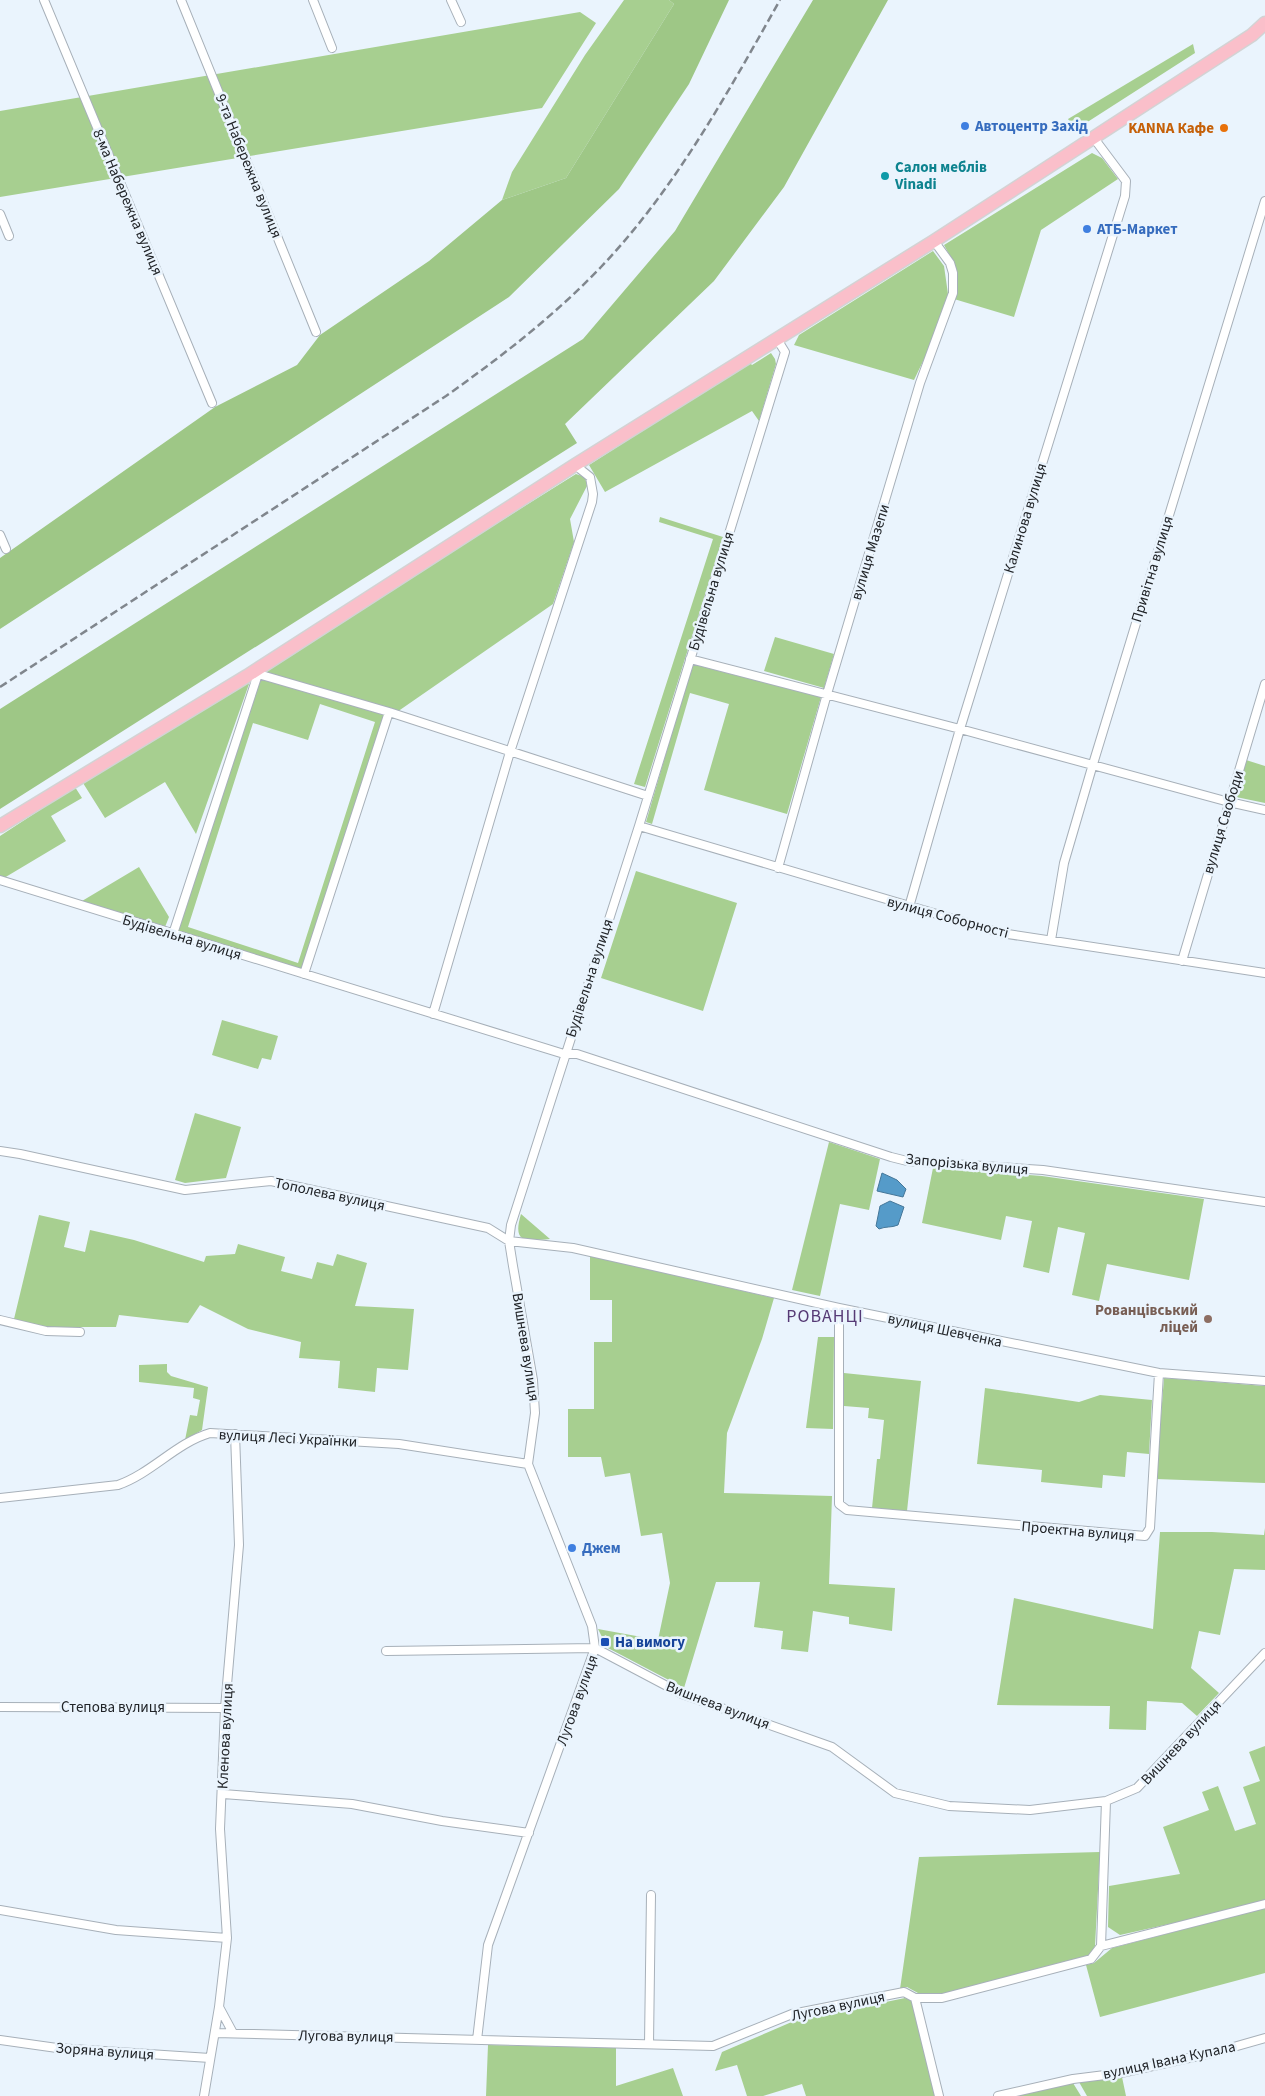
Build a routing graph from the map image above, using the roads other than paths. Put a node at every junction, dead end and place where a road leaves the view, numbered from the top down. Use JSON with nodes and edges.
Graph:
{"nodes":[{"id":1,"x":44,"y":0,"type":"edge"},
{"id":2,"x":181,"y":0,"type":"edge"},
{"id":3,"x":313,"y":0,"type":"edge"},
{"id":4,"x":452,"y":0,"type":"edge"},
{"id":5,"x":461,"y":22,"type":"dead end"},
{"id":6,"x":1265,"y":23,"type":"edge"},
{"id":7,"x":1265,"y":33,"type":"edge"},
{"id":8,"x":1252,"y":36,"type":"junction"},
{"id":9,"x":332,"y":48,"type":"dead end"},
{"id":10,"x":1093,"y":138,"type":"junction"},
{"id":11,"x":1265,"y":201,"type":"edge"},
{"id":12,"x":0,"y":214,"type":"edge"},
{"id":13,"x":9,"y":236,"type":"dead end"},
{"id":14,"x":934,"y":242,"type":"junction"},
{"id":15,"x":316,"y":332,"type":"dead end"},
{"id":16,"x":777,"y":339,"type":"junction"},
{"id":17,"x":212,"y":403,"type":"dead end"},
{"id":18,"x":575,"y":465,"type":"junction"},
{"id":19,"x":0,"y":535,"type":"edge"},
{"id":20,"x":6,"y":549,"type":"dead end"},
{"id":21,"x":690,"y":659,"type":"junction"},
{"id":22,"x":252,"y":675,"type":"junction"},
{"id":23,"x":1265,"y":684,"type":"edge"},
{"id":24,"x":827,"y":694,"type":"junction"},
{"id":25,"x":389,"y":712,"type":"junction"},
{"id":26,"x":960,"y":729,"type":"junction"},
{"id":27,"x":510,"y":752,"type":"junction"},
{"id":28,"x":1093,"y":764,"type":"junction"},
{"id":29,"x":648,"y":796,"type":"junction"},
{"id":30,"x":1229,"y":802,"type":"junction"},
{"id":31,"x":1265,"y":810,"type":"edge"},
{"id":32,"x":0,"y":826,"type":"edge"},
{"id":33,"x":639,"y":826,"type":"junction"},
{"id":34,"x":778,"y":868,"type":"junction"},
{"id":35,"x":0,"y":880,"type":"edge"},
{"id":36,"x":909,"y":907,"type":"junction"},
{"id":37,"x":172,"y":934,"type":"junction"},
{"id":38,"x":1051,"y":940,"type":"junction"},
{"id":39,"x":1182,"y":961,"type":"junction"},
{"id":40,"x":1265,"y":973,"type":"edge"},
{"id":41,"x":304,"y":974,"type":"junction"},
{"id":42,"x":433,"y":1014,"type":"junction"},
{"id":43,"x":564,"y":1054,"type":"junction"},
{"id":44,"x":0,"y":1151,"type":"edge"},
{"id":45,"x":1265,"y":1202,"type":"edge"},
{"id":46,"x":509,"y":1241,"type":"junction"},
{"id":47,"x":839,"y":1308,"type":"junction"},
{"id":48,"x":0,"y":1320,"type":"edge"},
{"id":49,"x":80,"y":1332,"type":"dead end"},
{"id":50,"x":1159,"y":1373,"type":"junction"},
{"id":51,"x":1265,"y":1381,"type":"edge"},
{"id":52,"x":235,"y":1434,"type":"junction"},
{"id":53,"x":528,"y":1464,"type":"junction"},
{"id":54,"x":0,"y":1498,"type":"edge"},
{"id":55,"x":595,"y":1648,"type":"junction"},
{"id":56,"x":386,"y":1651,"type":"dead end"},
{"id":57,"x":1265,"y":1653,"type":"edge"},
{"id":58,"x":0,"y":1707,"type":"edge"},
{"id":59,"x":225,"y":1708,"type":"junction"},
{"id":60,"x":223,"y":1794,"type":"junction"},
{"id":61,"x":1106,"y":1801,"type":"junction"},
{"id":62,"x":528,"y":1833,"type":"junction"},
{"id":63,"x":651,"y":1895,"type":"dead end"},
{"id":64,"x":1265,"y":1904,"type":"edge"},
{"id":65,"x":0,"y":1910,"type":"edge"},
{"id":66,"x":227,"y":1938,"type":"junction"},
{"id":67,"x":1101,"y":1946,"type":"junction"},
{"id":68,"x":915,"y":1998,"type":"junction"},
{"id":69,"x":219,"y":2008,"type":"junction"},
{"id":70,"x":215,"y":2033,"type":"junction"},
{"id":71,"x":233,"y":2034,"type":"junction"},
{"id":72,"x":1265,"y":2038,"type":"edge"},
{"id":73,"x":0,"y":2040,"type":"edge"},
{"id":74,"x":477,"y":2040,"type":"junction"},
{"id":75,"x":649,"y":2044,"type":"junction"},
{"id":76,"x":210,"y":2058,"type":"junction"},
{"id":77,"x":204,"y":2096,"type":"edge"},
{"id":78,"x":939,"y":2096,"type":"edge"},
{"id":79,"x":998,"y":2096,"type":"edge"}],
"edges":[{"from":1,"to":17,"type":"street","name":"8-ма Набережна вулиця"},
{"from":2,"to":15,"type":"street","name":"9-та Набережна вулиця"},
{"from":3,"to":9,"type":"street"},
{"from":4,"to":5,"type":"street"},
{"from":6,"to":8,"type":"main road"},
{"from":7,"to":8,"type":"main road"},
{"from":8,"to":10,"type":"main road"},
{"from":10,"to":14,"type":"main road"},
{"from":10,"to":26,"type":"street","name":"Калинова вулиця"},
{"from":11,"to":28,"type":"street","name":"Привітна вулиця"},
{"from":12,"to":13,"type":"street"},
{"from":14,"to":16,"type":"main road"},
{"from":14,"to":24,"type":"street","name":"вулиця Мазепи"},
{"from":16,"to":18,"type":"main road"},
{"from":16,"to":21,"type":"street","name":"Будівельна вулиця"},
{"from":18,"to":22,"type":"main road"},
{"from":18,"to":27,"type":"street"},
{"from":19,"to":20,"type":"street"},
{"from":21,"to":24,"type":"street"},
{"from":21,"to":29,"type":"street","name":"Будівельна вулиця"},
{"from":22,"to":25,"type":"street"},
{"from":22,"to":32,"type":"main road"},
{"from":22,"to":37,"type":"street"},
{"from":23,"to":30,"type":"street","name":"вулиця Свободи"},
{"from":24,"to":26,"type":"street"},
{"from":24,"to":34,"type":"street","name":"вулиця Мазепи"},
{"from":25,"to":27,"type":"street"},
{"from":25,"to":41,"type":"street"},
{"from":26,"to":28,"type":"street"},
{"from":26,"to":36,"type":"street","name":"Калинова вулиця"},
{"from":27,"to":29,"type":"street"},
{"from":27,"to":42,"type":"street"},
{"from":28,"to":30,"type":"street"},
{"from":28,"to":38,"type":"street","name":"Привітна вулиця"},
{"from":29,"to":33,"type":"street","name":"Будівельна вулиця"},
{"from":30,"to":31,"type":"street"},
{"from":30,"to":39,"type":"street","name":"вулиця Свободи"},
{"from":33,"to":34,"type":"street","name":"вулиця Соборності"},
{"from":33,"to":43,"type":"street","name":"Будівельна вулиця"},
{"from":34,"to":36,"type":"street","name":"вулиця Соборності"},
{"from":35,"to":37,"type":"street","name":"Будівельна вулиця"},
{"from":36,"to":38,"type":"street","name":"вулиця Соборності"},
{"from":37,"to":41,"type":"street","name":"Будівельна вулиця"},
{"from":38,"to":39,"type":"street","name":"вулиця Соборності"},
{"from":39,"to":40,"type":"street","name":"вулиця Соборності"},
{"from":41,"to":42,"type":"street","name":"Будівельна вулиця"},
{"from":42,"to":43,"type":"street","name":"Будівельна вулиця"},
{"from":43,"to":45,"type":"street","name":"Запорізька вулиця"},
{"from":43,"to":46,"type":"street","name":"Вишнева вулиця"},
{"from":44,"to":46,"type":"street","name":"Тополева вулиця"},
{"from":46,"to":47,"type":"street","name":"вулиця Шевченка"},
{"from":46,"to":53,"type":"street","name":"Вишнева вулиця"},
{"from":47,"to":50,"type":"street","name":"вулиця Шевченка"},
{"from":47,"to":50,"type":"street","name":"Проектна вулиця"},
{"from":48,"to":49,"type":"street"},
{"from":50,"to":51,"type":"street","name":"вулиця Шевченка"},
{"from":52,"to":53,"type":"street","name":"вулиця Лесі Українки"},
{"from":52,"to":54,"type":"street","name":"вулиця Лесі Українки"},
{"from":52,"to":59,"type":"street","name":"Кленова вулиця"},
{"from":53,"to":55,"type":"street","name":"Вишнева вулиця"},
{"from":55,"to":56,"type":"street"},
{"from":55,"to":61,"type":"street","name":"Вишнева вулиця"},
{"from":55,"to":62,"type":"street","name":"Лугова вулиця"},
{"from":57,"to":61,"type":"street","name":"Вишнева вулиця"},
{"from":58,"to":59,"type":"street","name":"Степова вулиця"},
{"from":59,"to":60,"type":"street","name":"Кленова вулиця"},
{"from":60,"to":62,"type":"street"},
{"from":60,"to":66,"type":"street","name":"Кленова вулиця"},
{"from":61,"to":67,"type":"street"},
{"from":62,"to":74,"type":"street","name":"Лугова вулиця"},
{"from":63,"to":75,"type":"street"},
{"from":64,"to":67,"type":"street","name":"Лугова вулиця"},
{"from":65,"to":66,"type":"street"},
{"from":66,"to":69,"type":"street","name":"Кленова вулиця"},
{"from":67,"to":68,"type":"street","name":"Лугова вулиця"},
{"from":68,"to":75,"type":"street","name":"Лугова вулиця"},
{"from":68,"to":78,"type":"street"},
{"from":69,"to":70,"type":"street","name":"Кленова вулиця"},
{"from":69,"to":71,"type":"street"},
{"from":70,"to":71,"type":"street","name":"Лугова вулиця"},
{"from":70,"to":76,"type":"street","name":"Кленова вулиця"},
{"from":71,"to":74,"type":"street","name":"Лугова вулиця"},
{"from":72,"to":79,"type":"street","name":"вулиця Івана Купала"},
{"from":73,"to":76,"type":"street","name":"Зоряна вулиця"},
{"from":74,"to":75,"type":"street","name":"Лугова вулиця"},
{"from":76,"to":77,"type":"street","name":"Кленова вулиця"}]}
